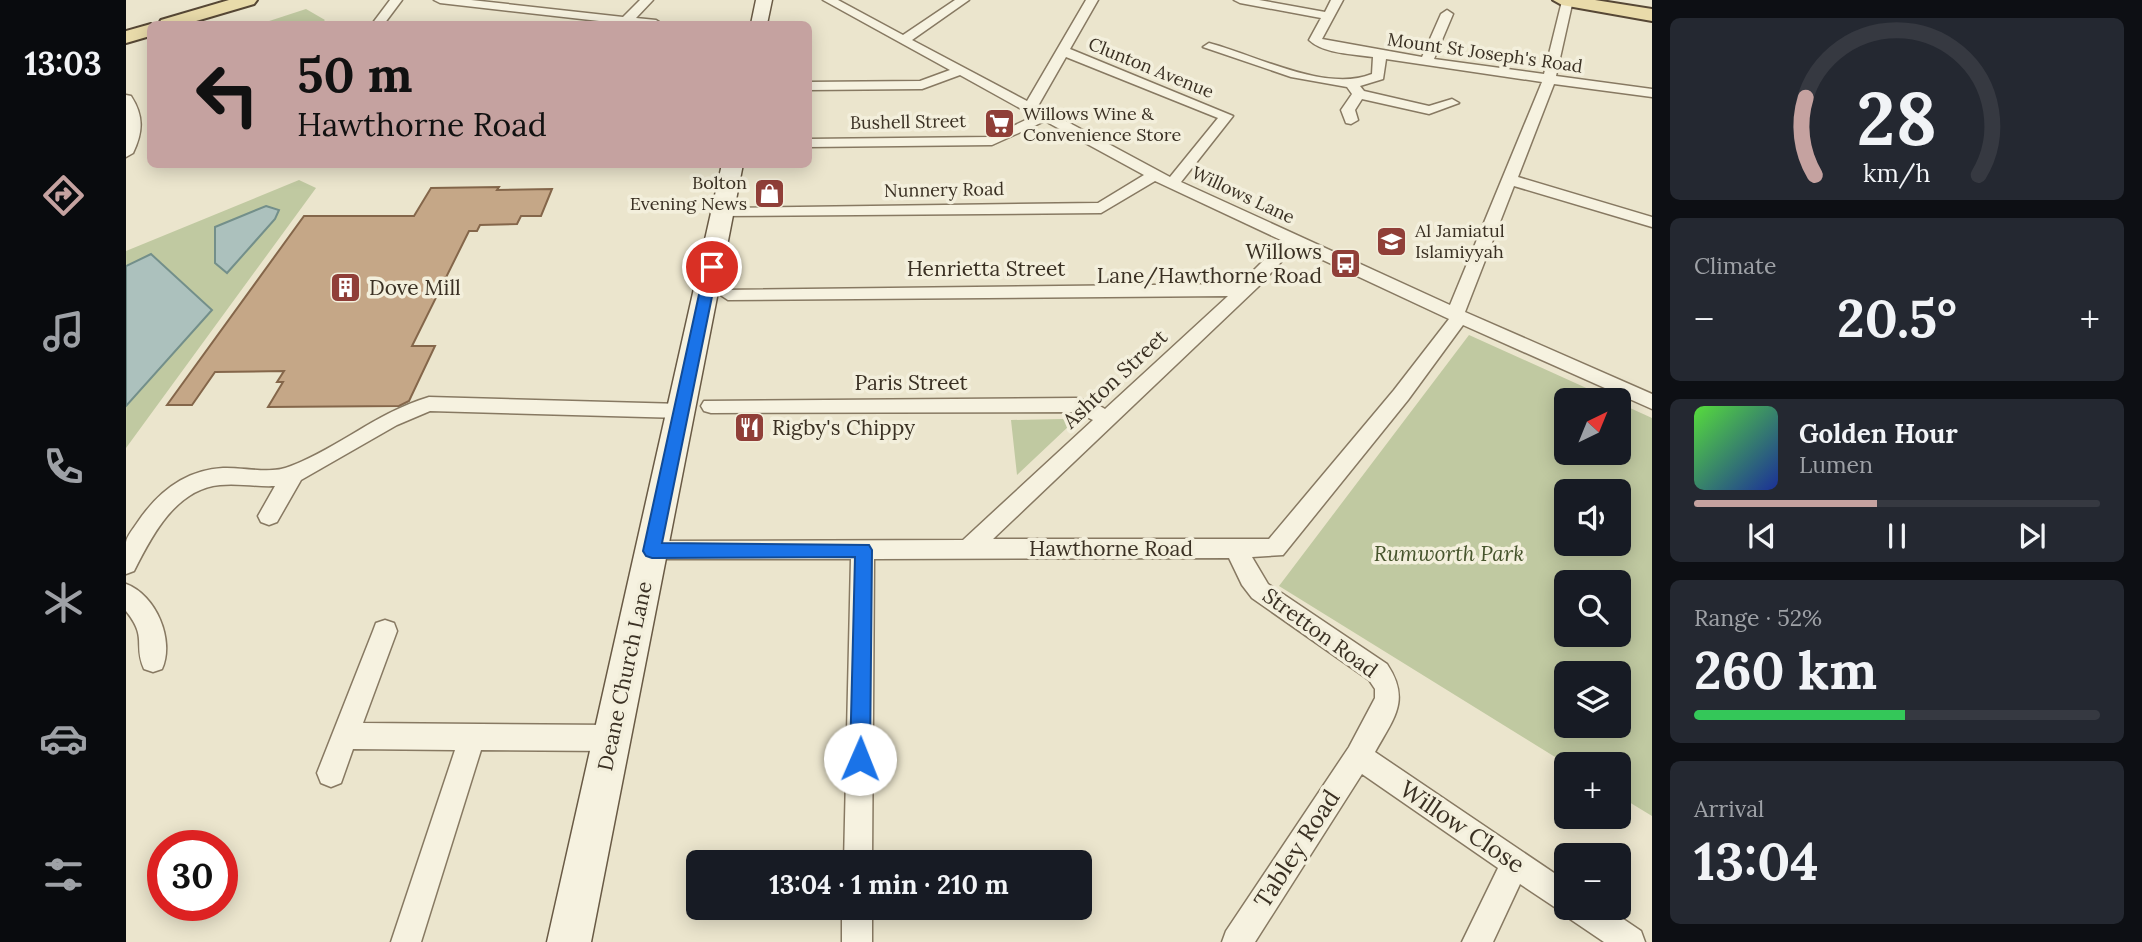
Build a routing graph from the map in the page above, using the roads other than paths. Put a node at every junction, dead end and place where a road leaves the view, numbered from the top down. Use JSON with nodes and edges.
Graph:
{"nodes":[{"id":1,"x":248,"y":0,"type":"edge"},
{"id":2,"x":396,"y":0,"type":"edge"},
{"id":3,"x":440,"y":0,"type":"edge"},
{"id":4,"x":647,"y":0,"type":"edge"},
{"id":5,"x":764,"y":0,"type":"edge"},
{"id":6,"x":964,"y":0,"type":"edge"},
{"id":7,"x":1092,"y":0,"type":"edge"},
{"id":8,"x":1240,"y":0,"type":"edge"},
{"id":9,"x":1336,"y":0,"type":"edge"},
{"id":10,"x":833,"y":1,"type":"edge"},
{"id":11,"x":1565,"y":1,"type":"edge"},
{"id":12,"x":522,"y":9,"type":"junction"},
{"id":13,"x":1447,"y":14,"type":"dead end"},
{"id":14,"x":1652,"y":15,"type":"edge"},
{"id":15,"x":1328,"y":16,"type":"junction"},
{"id":16,"x":178,"y":21,"type":"edge"},
{"id":17,"x":380,"y":21,"type":"edge"},
{"id":18,"x":514,"y":21,"type":"edge"},
{"id":19,"x":626,"y":21,"type":"joint"},
{"id":20,"x":760,"y":21,"type":"edge"},
{"id":21,"x":147,"y":31,"type":"edge"},
{"id":22,"x":126,"y":37,"type":"edge"},
{"id":23,"x":903,"y":40,"type":"junction"},
{"id":24,"x":1209,"y":47,"type":"dead end"},
{"id":25,"x":1063,"y":51,"type":"junction"},
{"id":26,"x":1380,"y":55,"type":"junction"},
{"id":27,"x":1426,"y":62,"type":"junction"},
{"id":28,"x":960,"y":71,"type":"junction"},
{"id":29,"x":1549,"y":80,"type":"junction"},
{"id":30,"x":812,"y":86,"type":"edge"},
{"id":31,"x":1355,"y":89,"type":"junction"},
{"id":32,"x":1652,"y":93,"type":"edge"},
{"id":33,"x":126,"y":99,"type":"edge"},
{"id":34,"x":1452,"y":103,"type":"dead end"},
{"id":35,"x":1429,"y":110,"type":"junction"},
{"id":36,"x":1038,"y":112,"type":"junction"},
{"id":37,"x":1351,"y":120,"type":"dead end"},
{"id":38,"x":1435,"y":126,"type":"dead end"},
{"id":39,"x":812,"y":143,"type":"edge"},
{"id":40,"x":126,"y":153,"type":"edge"},
{"id":41,"x":732,"y":168,"type":"edge"},
{"id":42,"x":1155,"y":175,"type":"junction"},
{"id":43,"x":1510,"y":180,"type":"junction"},
{"id":44,"x":1172,"y":184,"type":"junction"},
{"id":45,"x":724,"y":213,"type":"junction"},
{"id":46,"x":1652,"y":222,"type":"edge"},
{"id":47,"x":1293,"y":240,"type":"junction"},
{"id":48,"x":1244,"y":290,"type":"junction"},
{"id":49,"x":729,"y":294,"type":"dead end"},
{"id":50,"x":1457,"y":316,"type":"junction"},
{"id":51,"x":1652,"y":402,"type":"edge"},
{"id":52,"x":697,"y":409,"type":"junction"},
{"id":53,"x":1107,"y":419,"type":"junction"},
{"id":54,"x":293,"y":475,"type":"junction"},
{"id":55,"x":269,"y":516,"type":"dead end"},
{"id":56,"x":1237,"y":549,"type":"junction"},
{"id":57,"x":863,"y":550,"type":"junction"},
{"id":58,"x":967,"y":550,"type":"junction"},
{"id":59,"x":652,"y":551,"type":"junction"},
{"id":60,"x":126,"y":564,"type":"edge"},
{"id":61,"x":126,"y":594,"type":"edge"},
{"id":62,"x":385,"y":631,"type":"dead end"},
{"id":63,"x":153,"y":661,"type":"dead end"},
{"id":64,"x":345,"y":736,"type":"junction"},
{"id":65,"x":472,"y":737,"type":"junction"},
{"id":66,"x":611,"y":738,"type":"junction"},
{"id":67,"x":1358,"y":756,"type":"junction"},
{"id":68,"x":331,"y":773,"type":"dead end"},
{"id":69,"x":858,"y":850,"type":"edge"},
{"id":70,"x":1515,"y":863,"type":"junction"},
{"id":71,"x":1554,"y":890,"type":"edge"},
{"id":72,"x":858,"y":920,"type":"edge"},
{"id":73,"x":1598,"y":920,"type":"edge"},
{"id":74,"x":406,"y":942,"type":"edge"},
{"id":75,"x":569,"y":942,"type":"edge"},
{"id":76,"x":857,"y":942,"type":"edge"},
{"id":77,"x":1237,"y":942,"type":"edge"},
{"id":78,"x":1477,"y":942,"type":"edge"},
{"id":79,"x":1630,"y":942,"type":"edge"}],
"edges":[{"from":1,"to":16,"type":"main road"},
{"from":2,"to":17,"type":"street"},
{"from":3,"to":12,"type":"street"},
{"from":4,"to":19,"type":"street"},
{"from":5,"to":20,"type":"street"},
{"from":6,"to":23,"type":"street"},
{"from":7,"to":25,"type":"street"},
{"from":8,"to":15,"type":"street"},
{"from":9,"to":15,"type":"street"},
{"from":10,"to":23,"type":"street","name":"Willows Lane"},
{"from":11,"to":14,"type":"main road"},
{"from":11,"to":29,"type":"street","name":"Hawthorne Road"},
{"from":12,"to":18,"type":"street"},
{"from":12,"to":19,"type":"street"},
{"from":13,"to":27,"type":"street"},
{"from":15,"to":26,"type":"street","name":"Mount St Joseph's Road"},
{"from":21,"to":22,"type":"main road"},
{"from":23,"to":28,"type":"street","name":"Willows Lane"},
{"from":24,"to":31,"type":"street"},
{"from":25,"to":36,"type":"street"},
{"from":25,"to":44,"type":"street","name":"Clunton Avenue"},
{"from":26,"to":27,"type":"street","name":"Mount St Joseph's Road"},
{"from":26,"to":31,"type":"street"},
{"from":27,"to":29,"type":"street","name":"Mount St Joseph's Road"},
{"from":28,"to":30,"type":"street"},
{"from":28,"to":36,"type":"street","name":"Willows Lane"},
{"from":29,"to":32,"type":"street","name":"Mount St Joseph's Road"},
{"from":29,"to":43,"type":"street","name":"Hawthorne Road"},
{"from":31,"to":35,"type":"street"},
{"from":31,"to":37,"type":"street"},
{"from":33,"to":40,"type":"street"},
{"from":34,"to":35,"type":"street"},
{"from":35,"to":38,"type":"street"},
{"from":36,"to":39,"type":"street","name":"Bushell Street"},
{"from":36,"to":42,"type":"street","name":"Willows Lane"},
{"from":41,"to":45,"type":"street","name":"Deane Church Lane"},
{"from":42,"to":44,"type":"street","name":"Willows Lane"},
{"from":42,"to":45,"type":"street","name":"Nunnery Road"},
{"from":43,"to":46,"type":"street"},
{"from":43,"to":50,"type":"street","name":"Hawthorne Road"},
{"from":44,"to":47,"type":"street","name":"Willows Lane"},
{"from":45,"to":52,"type":"street","name":"Deane Church Lane"},
{"from":47,"to":48,"type":"street","name":"Ashton Street"},
{"from":47,"to":50,"type":"street","name":"Willows Lane"},
{"from":48,"to":49,"type":"street","name":"Henrietta Street"},
{"from":48,"to":53,"type":"street","name":"Ashton Street"},
{"from":50,"to":51,"type":"street","name":"Willows Lane"},
{"from":50,"to":56,"type":"street","name":"Hawthorne Road"},
{"from":52,"to":53,"type":"street","name":"Paris Street"},
{"from":52,"to":54,"type":"street","name":"Paris Street"},
{"from":52,"to":59,"type":"street","name":"Deane Church Lane"},
{"from":53,"to":58,"type":"street","name":"Ashton Street"},
{"from":54,"to":55,"type":"street"},
{"from":54,"to":60,"type":"street"},
{"from":56,"to":58,"type":"street","name":"Hawthorne Road"},
{"from":56,"to":67,"type":"street","name":"Stretton Road"},
{"from":57,"to":58,"type":"street","name":"Hawthorne Road"},
{"from":57,"to":59,"type":"street","name":"Hawthorne Road"},
{"from":57,"to":69,"type":"street"},
{"from":59,"to":66,"type":"street","name":"Deane Church Lane"},
{"from":61,"to":63,"type":"street"},
{"from":62,"to":64,"type":"street"},
{"from":64,"to":65,"type":"street"},
{"from":64,"to":68,"type":"street"},
{"from":65,"to":66,"type":"street"},
{"from":65,"to":74,"type":"street"},
{"from":66,"to":75,"type":"street","name":"Deane Church Lane"},
{"from":67,"to":70,"type":"street","name":"Willow Close"},
{"from":67,"to":77,"type":"street","name":"Tabley Road"},
{"from":70,"to":71,"type":"street","name":"Willow Close"},
{"from":70,"to":78,"type":"street"},
{"from":72,"to":76,"type":"street"},
{"from":73,"to":79,"type":"street"}]}
